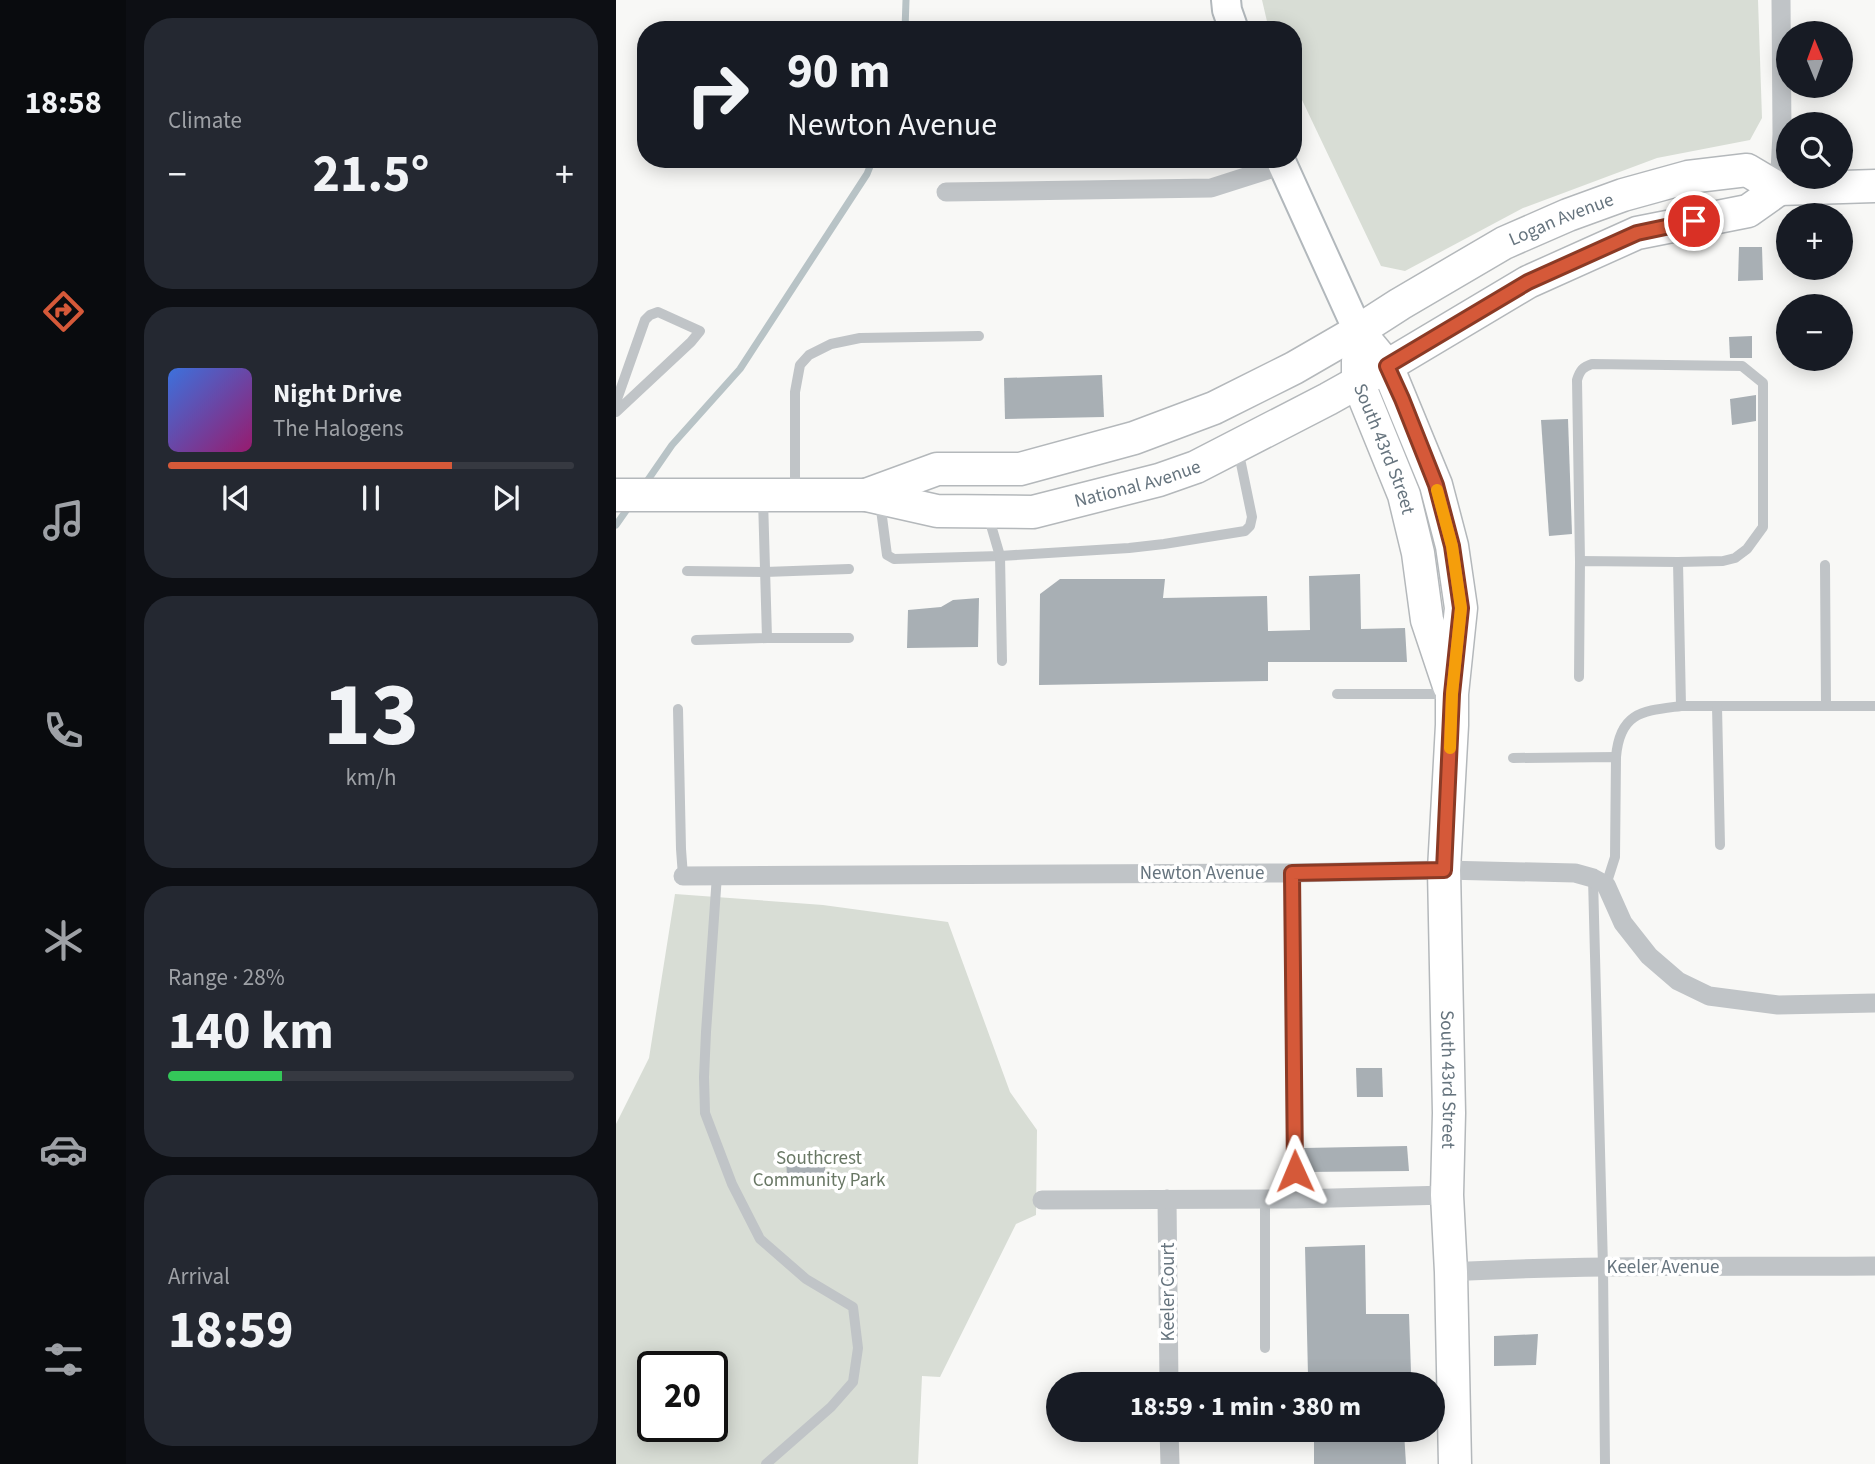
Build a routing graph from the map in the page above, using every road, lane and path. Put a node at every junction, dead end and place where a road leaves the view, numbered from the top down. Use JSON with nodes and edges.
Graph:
{"nodes":[{"id":1,"x":1226,"y":0,"type":"edge"},
{"id":2,"x":1781,"y":0,"type":"edge"},
{"id":3,"x":1231,"y":21,"type":"edge"},
{"id":4,"x":1782,"y":112,"type":"edge"},
{"id":5,"x":1266,"y":168,"type":"edge"},
{"id":6,"x":1285,"y":168,"type":"edge"},
{"id":7,"x":1875,"y":186,"type":"edge"},
{"id":8,"x":1776,"y":187,"type":"edge"},
{"id":9,"x":1853,"y":187,"type":"edge"},
{"id":10,"x":1779,"y":189,"type":"edge"},
{"id":11,"x":946,"y":192,"type":"dead end"},
{"id":12,"x":1358,"y":331,"type":"junction"},
{"id":13,"x":979,"y":336,"type":"dead end"},
{"id":14,"x":1387,"y":366,"type":"junction"},
{"id":15,"x":1358,"y":382,"type":"junction"},
{"id":16,"x":616,"y":402,"type":"edge"},
{"id":17,"x":616,"y":412,"type":"edge"},
{"id":18,"x":1134,"y":438,"type":"junction"},
{"id":19,"x":1237,"y":446,"type":"junction"},
{"id":20,"x":616,"y":495,"type":"edge"},
{"id":21,"x":762,"y":495,"type":"junction"},
{"id":22,"x":795,"y":495,"type":"junction"},
{"id":23,"x":873,"y":496,"type":"junction"},
{"id":24,"x":987,"y":511,"type":"junction"},
{"id":25,"x":1000,"y":556,"type":"junction"},
{"id":26,"x":1580,"y":561,"type":"junction"},
{"id":27,"x":1678,"y":562,"type":"junction"},
{"id":28,"x":1825,"y":565,"type":"dead end"},
{"id":29,"x":849,"y":569,"type":"dead end"},
{"id":30,"x":687,"y":571,"type":"dead end"},
{"id":31,"x":765,"y":572,"type":"junction"},
{"id":32,"x":766,"y":638,"type":"junction"},
{"id":33,"x":849,"y":638,"type":"dead end"},
{"id":34,"x":696,"y":640,"type":"dead end"},
{"id":35,"x":1002,"y":661,"type":"dead end"},
{"id":36,"x":1579,"y":677,"type":"dead end"},
{"id":37,"x":1337,"y":694,"type":"dead end"},
{"id":38,"x":1452,"y":694,"type":"junction"},
{"id":39,"x":1681,"y":706,"type":"junction"},
{"id":40,"x":1717,"y":706,"type":"junction"},
{"id":41,"x":1826,"y":706,"type":"junction"},
{"id":42,"x":1875,"y":706,"type":"edge"},
{"id":43,"x":678,"y":709,"type":"dead end"},
{"id":44,"x":1616,"y":757,"type":"junction"},
{"id":45,"x":1513,"y":758,"type":"dead end"},
{"id":46,"x":1720,"y":845,"type":"dead end"},
{"id":47,"x":1444,"y":870,"type":"junction"},
{"id":48,"x":1292,"y":873,"type":"junction"},
{"id":49,"x":718,"y":875,"type":"junction"},
{"id":50,"x":683,"y":876,"type":"joint"},
{"id":51,"x":1600,"y":882,"type":"junction"},
{"id":52,"x":1875,"y":1003,"type":"edge"},
{"id":53,"x":1447,"y":1195,"type":"junction"},
{"id":54,"x":1265,"y":1198,"type":"junction"},
{"id":55,"x":1167,"y":1199,"type":"junction"},
{"id":56,"x":1295,"y":1199,"type":"junction"},
{"id":57,"x":1042,"y":1200,"type":"dead end"},
{"id":58,"x":1875,"y":1266,"type":"edge"},
{"id":59,"x":1603,"y":1268,"type":"junction"},
{"id":60,"x":1451,"y":1272,"type":"junction"},
{"id":61,"x":1265,"y":1348,"type":"dead end"},
{"id":62,"x":1169,"y":1372,"type":"edge"},
{"id":63,"x":1170,"y":1442,"type":"edge"},
{"id":64,"x":766,"y":1464,"type":"edge"},
{"id":65,"x":1170,"y":1464,"type":"edge"},
{"id":66,"x":1454,"y":1464,"type":"edge"},
{"id":67,"x":1605,"y":1464,"type":"edge"}],
"edges":[{"from":1,"to":3,"type":"main road"},
{"from":2,"to":4,"type":"street"},
{"from":5,"to":11,"type":"street"},
{"from":6,"to":12,"type":"main road"},
{"from":7,"to":9,"type":"main road"},
{"from":8,"to":12,"type":"main road","name":"Logan Avenue"},
{"from":10,"to":14,"type":"main road"},
{"from":12,"to":14,"type":"main road","name":"South 43rd Street"},
{"from":12,"to":15,"type":"main road","name":"South 43rd Street"},
{"from":12,"to":18,"type":"main road","name":"National Avenue"},
{"from":13,"to":22,"type":"lane"},
{"from":14,"to":15,"type":"main road","name":"National Avenue"},
{"from":14,"to":38,"type":"main road","name":"South 43rd Street"},
{"from":15,"to":19,"type":"main road","name":"National Avenue"},
{"from":15,"to":38,"type":"main road","name":"South 43rd Street"},
{"from":16,"to":17,"type":"lane"},
{"from":18,"to":23,"type":"main road","name":"National Avenue"},
{"from":18,"to":24,"type":"main road"},
{"from":19,"to":24,"type":"main road","name":"National Avenue"},
{"from":19,"to":25,"type":"lane"},
{"from":20,"to":21,"type":"main road","name":"National Avenue"},
{"from":21,"to":22,"type":"main road","name":"National Avenue"},
{"from":21,"to":31,"type":"lane"},
{"from":22,"to":23,"type":"main road","name":"National Avenue"},
{"from":23,"to":24,"type":"main road","name":"National Avenue"},
{"from":23,"to":25,"type":"lane"},
{"from":24,"to":25,"type":"lane"},
{"from":25,"to":35,"type":"lane"},
{"from":26,"to":27,"type":"lane"},
{"from":26,"to":27,"type":"lane"},
{"from":26,"to":36,"type":"lane"},
{"from":27,"to":39,"type":"lane"},
{"from":28,"to":41,"type":"lane"},
{"from":29,"to":31,"type":"lane"},
{"from":30,"to":31,"type":"lane"},
{"from":31,"to":32,"type":"lane"},
{"from":32,"to":33,"type":"lane"},
{"from":32,"to":34,"type":"lane"},
{"from":37,"to":38,"type":"lane"},
{"from":38,"to":47,"type":"main road","name":"South 43rd Street"},
{"from":39,"to":40,"type":"lane"},
{"from":39,"to":44,"type":"lane"},
{"from":40,"to":41,"type":"lane"},
{"from":40,"to":46,"type":"lane"},
{"from":41,"to":42,"type":"lane"},
{"from":43,"to":50,"type":"lane"},
{"from":44,"to":45,"type":"lane"},
{"from":44,"to":51,"type":"lane"},
{"from":47,"to":48,"type":"street","name":"Newton Avenue"},
{"from":47,"to":51,"type":"street","name":"Newton Avenue"},
{"from":47,"to":53,"type":"main road","name":"South 43rd Street"},
{"from":48,"to":49,"type":"street","name":"Newton Avenue"},
{"from":48,"to":56,"type":"lane"},
{"from":49,"to":50,"type":"street","name":"Newton Avenue"},
{"from":49,"to":64,"type":"lane"},
{"from":51,"to":52,"type":"street"},
{"from":51,"to":59,"type":"lane"},
{"from":53,"to":56,"type":"street"},
{"from":53,"to":60,"type":"main road","name":"South 43rd Street"},
{"from":54,"to":55,"type":"street"},
{"from":54,"to":56,"type":"street"},
{"from":54,"to":61,"type":"lane"},
{"from":55,"to":57,"type":"street"},
{"from":55,"to":62,"type":"street","name":"Keeler Court"},
{"from":58,"to":59,"type":"street","name":"Keeler Avenue"},
{"from":59,"to":60,"type":"street","name":"Keeler Avenue"},
{"from":59,"to":67,"type":"lane"},
{"from":60,"to":66,"type":"main road","name":"South 43rd Street"},
{"from":63,"to":65,"type":"street"}]}
